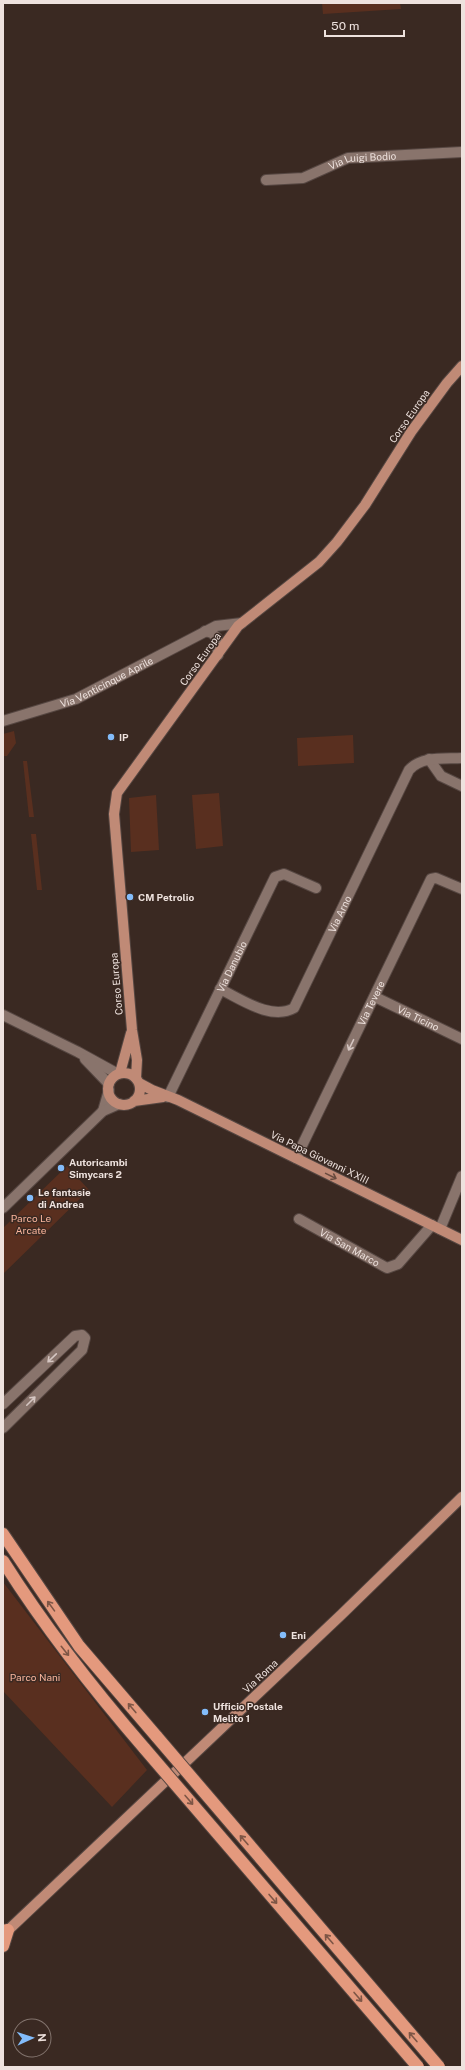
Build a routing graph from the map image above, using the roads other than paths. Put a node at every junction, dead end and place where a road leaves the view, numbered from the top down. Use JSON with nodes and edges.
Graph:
{"nodes":[{"id":1,"x":462,"y":152,"type":"edge"},
{"id":2,"x":266,"y":180,"type":"dead end"},
{"id":3,"x":462,"y":366,"type":"edge"},
{"id":4,"x":242,"y":623,"type":"junction"},
{"id":5,"x":224,"y":625,"type":"junction"},
{"id":6,"x":205,"y":631,"type":"junction"},
{"id":7,"x":233,"y":634,"type":"junction"},
{"id":8,"x":218,"y":655,"type":"junction"},
{"id":9,"x":3,"y":721,"type":"edge"},
{"id":10,"x":462,"y":758,"type":"edge"},
{"id":11,"x":429,"y":759,"type":"junction"},
{"id":12,"x":462,"y":786,"type":"edge"},
{"id":13,"x":316,"y":888,"type":"dead end"},
{"id":14,"x":462,"y":889,"type":"edge"},
{"id":15,"x":220,"y":989,"type":"junction"},
{"id":16,"x":375,"y":997,"type":"junction"},
{"id":17,"x":3,"y":1015,"type":"edge"},
{"id":18,"x":132,"y":1030,"type":"junction"},
{"id":19,"x":462,"y":1039,"type":"edge"},
{"id":20,"x":78,"y":1052,"type":"junction"},
{"id":21,"x":119,"y":1074,"type":"junction"},
{"id":22,"x":138,"y":1081,"type":"junction"},
{"id":23,"x":109,"y":1087,"type":"junction"},
{"id":24,"x":168,"y":1096,"type":"junction"},
{"id":25,"x":134,"y":1101,"type":"junction"},
{"id":26,"x":119,"y":1104,"type":"junction"},
{"id":27,"x":103,"y":1111,"type":"junction"},
{"id":28,"x":296,"y":1158,"type":"junction"},
{"id":29,"x":462,"y":1176,"type":"edge"},
{"id":30,"x":3,"y":1208,"type":"edge"},
{"id":31,"x":299,"y":1219,"type":"dead end"},
{"id":32,"x":436,"y":1227,"type":"junction"},
{"id":33,"x":462,"y":1240,"type":"edge"},
{"id":34,"x":3,"y":1404,"type":"edge"},
{"id":35,"x":3,"y":1428,"type":"edge"},
{"id":36,"x":462,"y":1497,"type":"edge"},
{"id":37,"x":6,"y":1538,"type":"edge"},
{"id":38,"x":3,"y":1561,"type":"edge"},
{"id":39,"x":5,"y":1932,"type":"edge"},
{"id":40,"x":3,"y":1946,"type":"edge"},
{"id":41,"x":418,"y":2067,"type":"edge"},
{"id":42,"x":439,"y":2067,"type":"edge"}],
"edges":[{"from":1,"to":2,"type":"street","name":"Via Luigi Bodio"},
{"from":3,"to":4,"type":"main road","name":"Corso Europa"},
{"from":4,"to":5,"type":"street","name":"Via Venticinque Aprile"},
{"from":4,"to":7,"type":"main road","name":"Corso Europa"},
{"from":5,"to":6,"type":"street","name":"Via Venticinque Aprile"},
{"from":5,"to":7,"type":"street"},
{"from":6,"to":7,"type":"street"},
{"from":6,"to":8,"type":"street"},
{"from":6,"to":9,"type":"street","name":"Via Venticinque Aprile"},
{"from":7,"to":8,"type":"main road","name":"Corso Europa"},
{"from":8,"to":18,"type":"main road","name":"Corso Europa"},
{"from":10,"to":11,"type":"street"},
{"from":11,"to":12,"type":"street"},
{"from":11,"to":15,"type":"street","name":"Via Arno"},
{"from":13,"to":15,"type":"street","name":"Via Danubio"},
{"from":14,"to":16,"type":"street","name":"Via Tevere"},
{"from":15,"to":24,"type":"street","name":"Via Danubio"},
{"from":16,"to":19,"type":"street","name":"Via Ticino"},
{"from":16,"to":28,"type":"street","name":"Via Tevere","one_way":true},
{"from":17,"to":20,"type":"street"},
{"from":18,"to":21,"type":"main road","name":"Corso Europa"},
{"from":18,"to":22,"type":"main road","name":"Corso Europa"},
{"from":20,"to":21,"type":"street"},
{"from":20,"to":23,"type":"street"},
{"from":21,"to":22,"type":"main road"},
{"from":21,"to":23,"type":"main road"},
{"from":22,"to":24,"type":"main road","name":"Via Papa Giovanni XXIII"},
{"from":22,"to":25,"type":"main road"},
{"from":23,"to":26,"type":"main road"},
{"from":23,"to":27,"type":"street"},
{"from":24,"to":25,"type":"main road"},
{"from":24,"to":28,"type":"main road","name":"Via Papa Giovanni XXIII"},
{"from":25,"to":26,"type":"main road"},
{"from":26,"to":27,"type":"street"},
{"from":27,"to":30,"type":"street"},
{"from":28,"to":32,"type":"main road","name":"Via Papa Giovanni XXIII","one_way":true},
{"from":29,"to":32,"type":"street","name":"Via San Marco"},
{"from":31,"to":32,"type":"street","name":"Via San Marco"},
{"from":32,"to":33,"type":"main road","name":"Via Papa Giovanni XXIII"},
{"from":35,"to":34,"type":"street","one_way":true},
{"from":36,"to":39,"type":"main road","name":"Via Roma"},
{"from":42,"to":37,"type":"highway","one_way":true,"bridge":true},
{"from":38,"to":41,"type":"highway","one_way":true,"bridge":true},
{"from":39,"to":40,"type":"highway"}]}
